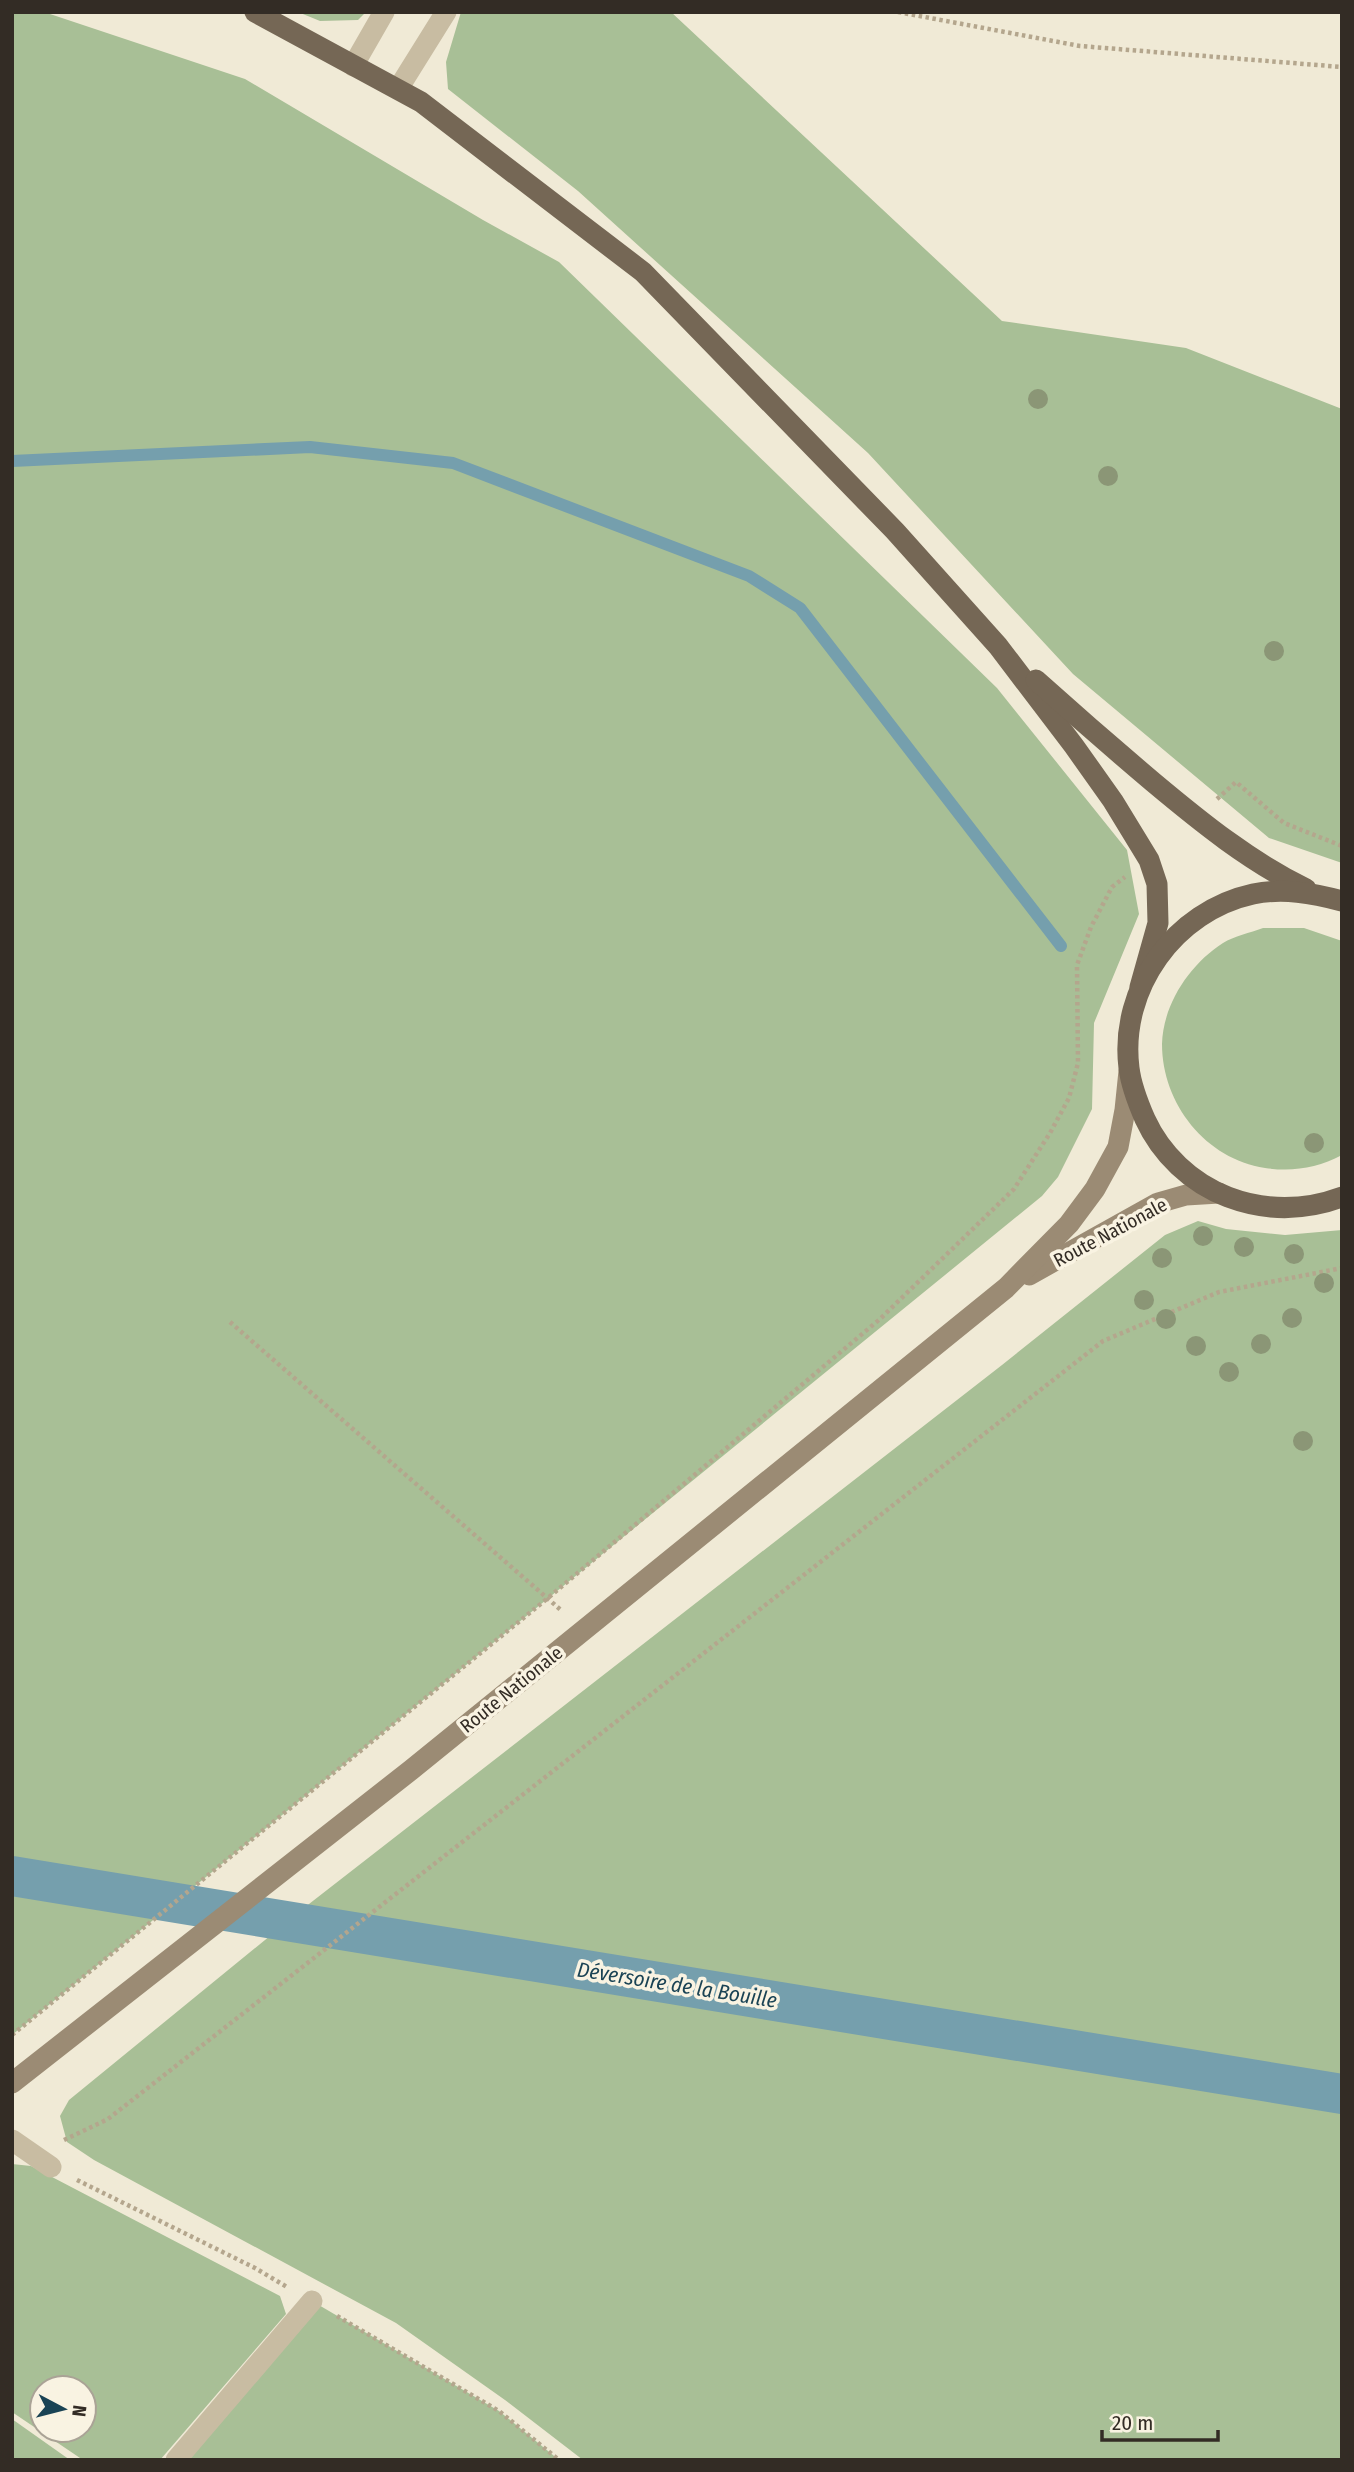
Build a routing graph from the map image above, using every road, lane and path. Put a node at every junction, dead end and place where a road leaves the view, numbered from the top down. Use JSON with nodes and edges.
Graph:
{"nodes":[{"id":1,"x":255,"y":12,"type":"edge"},
{"id":2,"x":384,"y":12,"type":"edge"},
{"id":3,"x":446,"y":12,"type":"edge"},
{"id":4,"x":898,"y":12,"type":"edge"},
{"id":5,"x":353,"y":65,"type":"junction"},
{"id":6,"x":1342,"y":67,"type":"edge"},
{"id":7,"x":398,"y":89,"type":"junction"},
{"id":8,"x":998,"y":646,"type":"junction"},
{"id":9,"x":1149,"y":860,"type":"junction"},
{"id":10,"x":1313,"y":893,"type":"junction"},
{"id":11,"x":1342,"y":901,"type":"edge"},
{"id":12,"x":1140,"y":987,"type":"junction"},
{"id":13,"x":1129,"y":1069,"type":"junction"},
{"id":14,"x":1219,"y":1193,"type":"junction"},
{"id":15,"x":1342,"y":1197,"type":"edge"},
{"id":16,"x":1342,"y":1268,"type":"edge"},
{"id":17,"x":1006,"y":1288,"type":"junction"},
{"id":18,"x":230,"y":1322,"type":"dead end"},
{"id":19,"x":548,"y":1598,"type":"junction"},
{"id":20,"x":584,"y":1630,"type":"junction"},
{"id":21,"x":12,"y":2035,"type":"edge"},
{"id":22,"x":12,"y":2083,"type":"edge"},
{"id":23,"x":12,"y":2140,"type":"edge"},
{"id":24,"x":43,"y":2161,"type":"joint"},
{"id":25,"x":312,"y":2301,"type":"dead end"},
{"id":26,"x":176,"y":2460,"type":"edge"}],
"edges":[{"from":1,"to":5,"type":"main road"},
{"from":2,"to":5,"type":"street"},
{"from":3,"to":7,"type":"street"},
{"from":4,"to":6,"type":"path"},
{"from":5,"to":7,"type":"main road"},
{"from":7,"to":8,"type":"main road"},
{"from":8,"to":9,"type":"main road"},
{"from":8,"to":10,"type":"main road"},
{"from":9,"to":12,"type":"main road"},
{"from":9,"to":19,"type":"path"},
{"from":10,"to":11,"type":"main road"},
{"from":10,"to":12,"type":"main road"},
{"from":12,"to":13,"type":"main road"},
{"from":13,"to":14,"type":"main road"},
{"from":13,"to":17,"type":"main road","name":"Route Nationale"},
{"from":14,"to":15,"type":"main road"},
{"from":14,"to":17,"type":"main road","name":"Route Nationale"},
{"from":16,"to":24,"type":"path"},
{"from":17,"to":20,"type":"main road","name":"Route Nationale"},
{"from":18,"to":19,"type":"path"},
{"from":19,"to":20,"type":"path"},
{"from":19,"to":21,"type":"path"},
{"from":20,"to":22,"type":"main road","name":"Route Nationale"},
{"from":23,"to":24,"type":"street"},
{"from":25,"to":26,"type":"street"}]}
